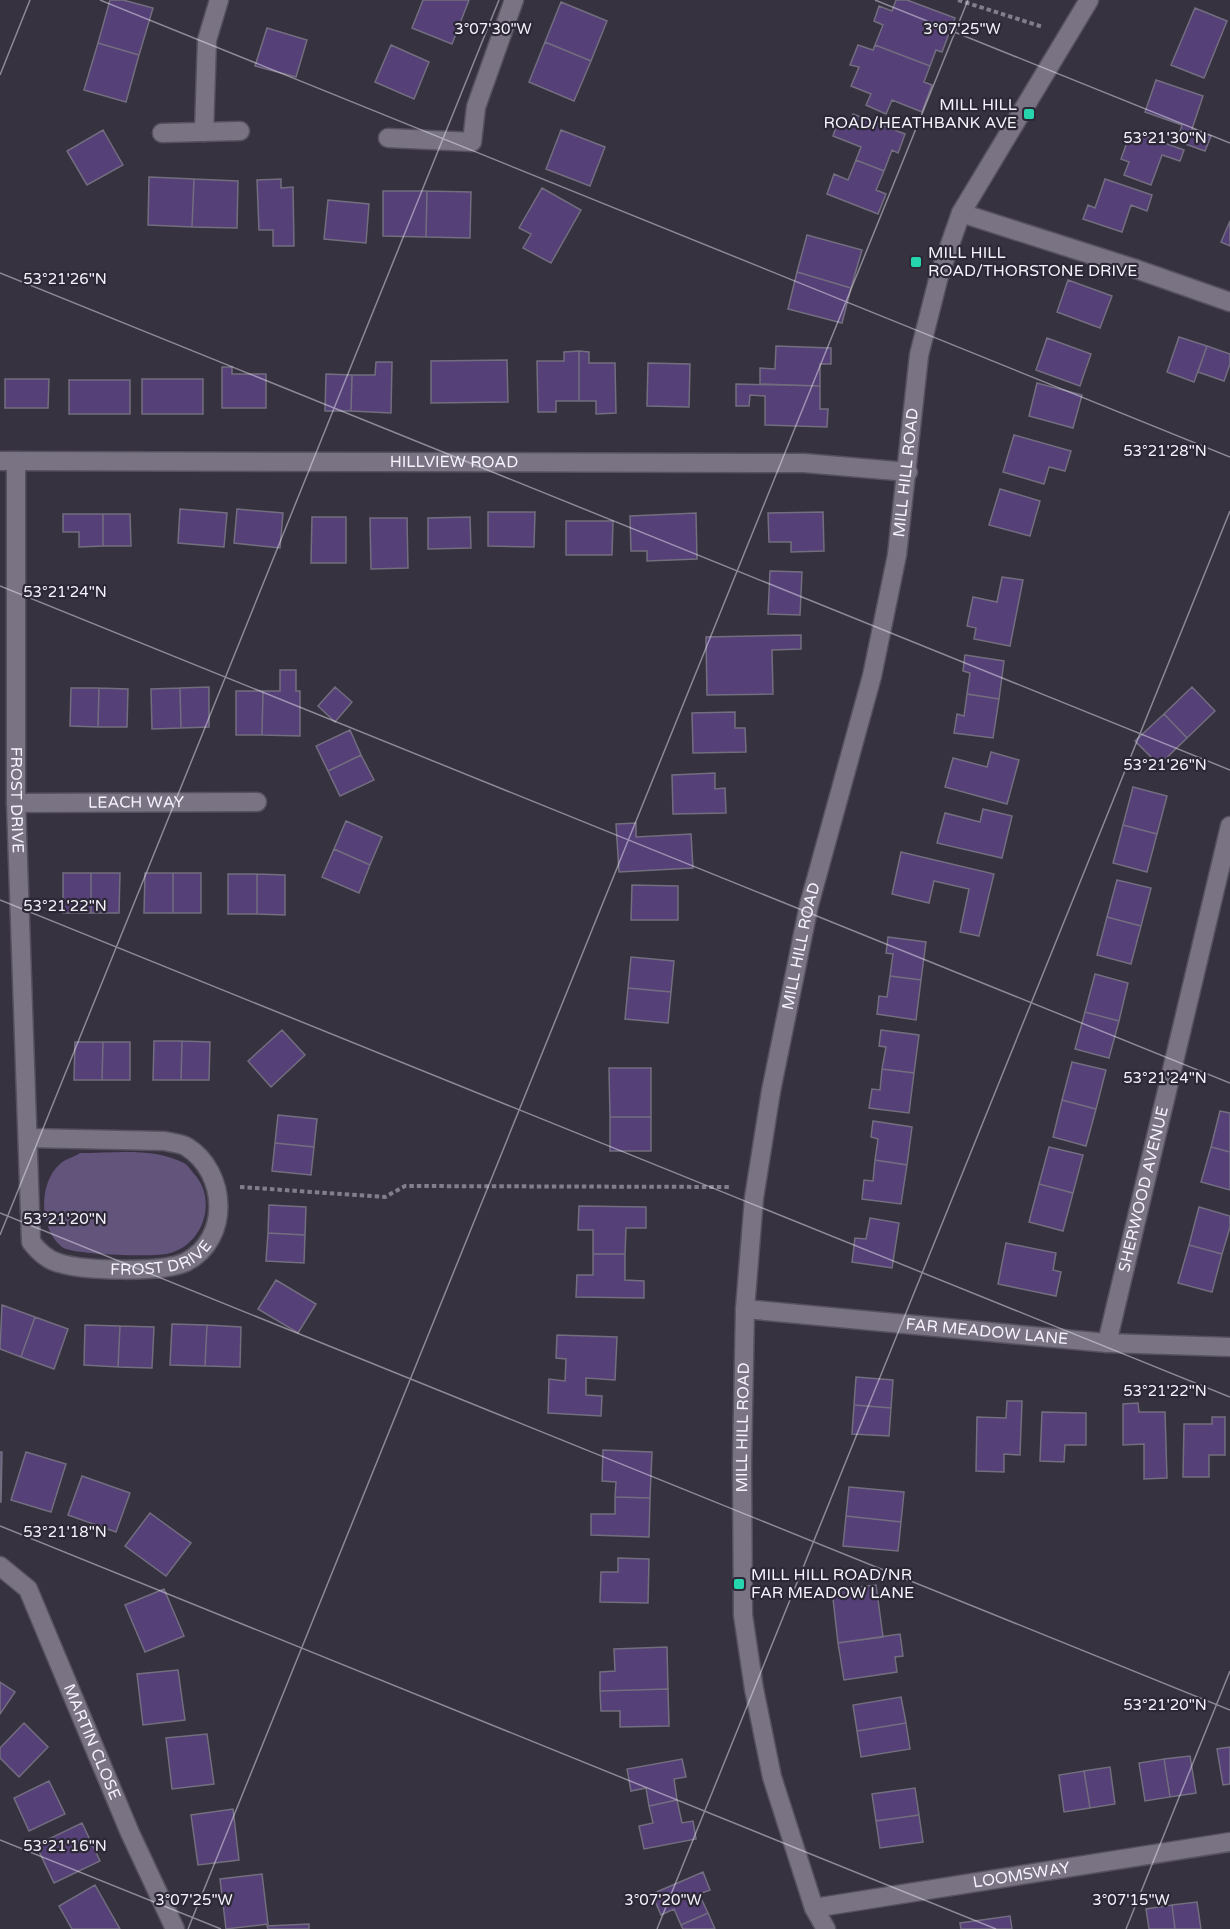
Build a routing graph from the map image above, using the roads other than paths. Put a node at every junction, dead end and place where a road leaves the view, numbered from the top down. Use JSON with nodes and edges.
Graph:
{"nodes":[{"id":1,"x":219,"y":0,"type":"edge"},
{"id":2,"x":514,"y":0,"type":"edge"},
{"id":3,"x":1089,"y":0,"type":"edge"},
{"id":4,"x":240,"y":131,"type":"dead end"},
{"id":5,"x":204,"y":132,"type":"junction"},
{"id":6,"x":162,"y":133,"type":"dead end"},
{"id":7,"x":388,"y":138,"type":"dead end"},
{"id":8,"x":961,"y":213,"type":"junction"},
{"id":9,"x":1230,"y":302,"type":"edge"},
{"id":10,"x":8,"y":461,"type":"edge"},
{"id":11,"x":908,"y":472,"type":"junction"},
{"id":12,"x":257,"y":802,"type":"dead end"},
{"id":13,"x":16,"y":803,"type":"junction"},
{"id":14,"x":1230,"y":826,"type":"edge"},
{"id":15,"x":29,"y":1138,"type":"junction"},
{"id":16,"x":745,"y":1309,"type":"junction"},
{"id":17,"x":1107,"y":1343,"type":"junction"},
{"id":18,"x":1230,"y":1347,"type":"edge"},
{"id":19,"x":0,"y":1566,"type":"edge"},
{"id":20,"x":1230,"y":1842,"type":"edge"},
{"id":21,"x":814,"y":1908,"type":"junction"},
{"id":22,"x":174,"y":1929,"type":"edge"},
{"id":23,"x":826,"y":1929,"type":"edge"}],
"edges":[{"from":1,"to":5,"type":"street"},
{"from":2,"to":7,"type":"street"},
{"from":3,"to":8,"type":"street","name":"MILL HILL ROAD"},
{"from":4,"to":5,"type":"street"},
{"from":5,"to":6,"type":"street"},
{"from":8,"to":9,"type":"street"},
{"from":8,"to":11,"type":"street","name":"MILL HILL ROAD"},
{"from":10,"to":11,"type":"street","name":"HILLVIEW ROAD"},
{"from":10,"to":13,"type":"street","name":"FROST DRIVE"},
{"from":11,"to":16,"type":"street","name":"MILL HILL ROAD"},
{"from":12,"to":13,"type":"street","name":"LEACH WAY"},
{"from":13,"to":15,"type":"street","name":"FROST DRIVE"},
{"from":14,"to":17,"type":"street","name":"SHERWOOD AVENUE"},
{"from":15,"to":15,"type":"street","name":"FROST DRIVE"},
{"from":16,"to":17,"type":"street","name":"FAR MEADOW LANE"},
{"from":16,"to":21,"type":"street","name":"MILL HILL ROAD"},
{"from":17,"to":18,"type":"street","name":"FAR MEADOW LANE"},
{"from":19,"to":22,"type":"street","name":"MARTIN CLOSE"},
{"from":20,"to":21,"type":"street","name":"LOOMSWAY"},
{"from":21,"to":23,"type":"street","name":"MILL HILL ROAD"}]}
